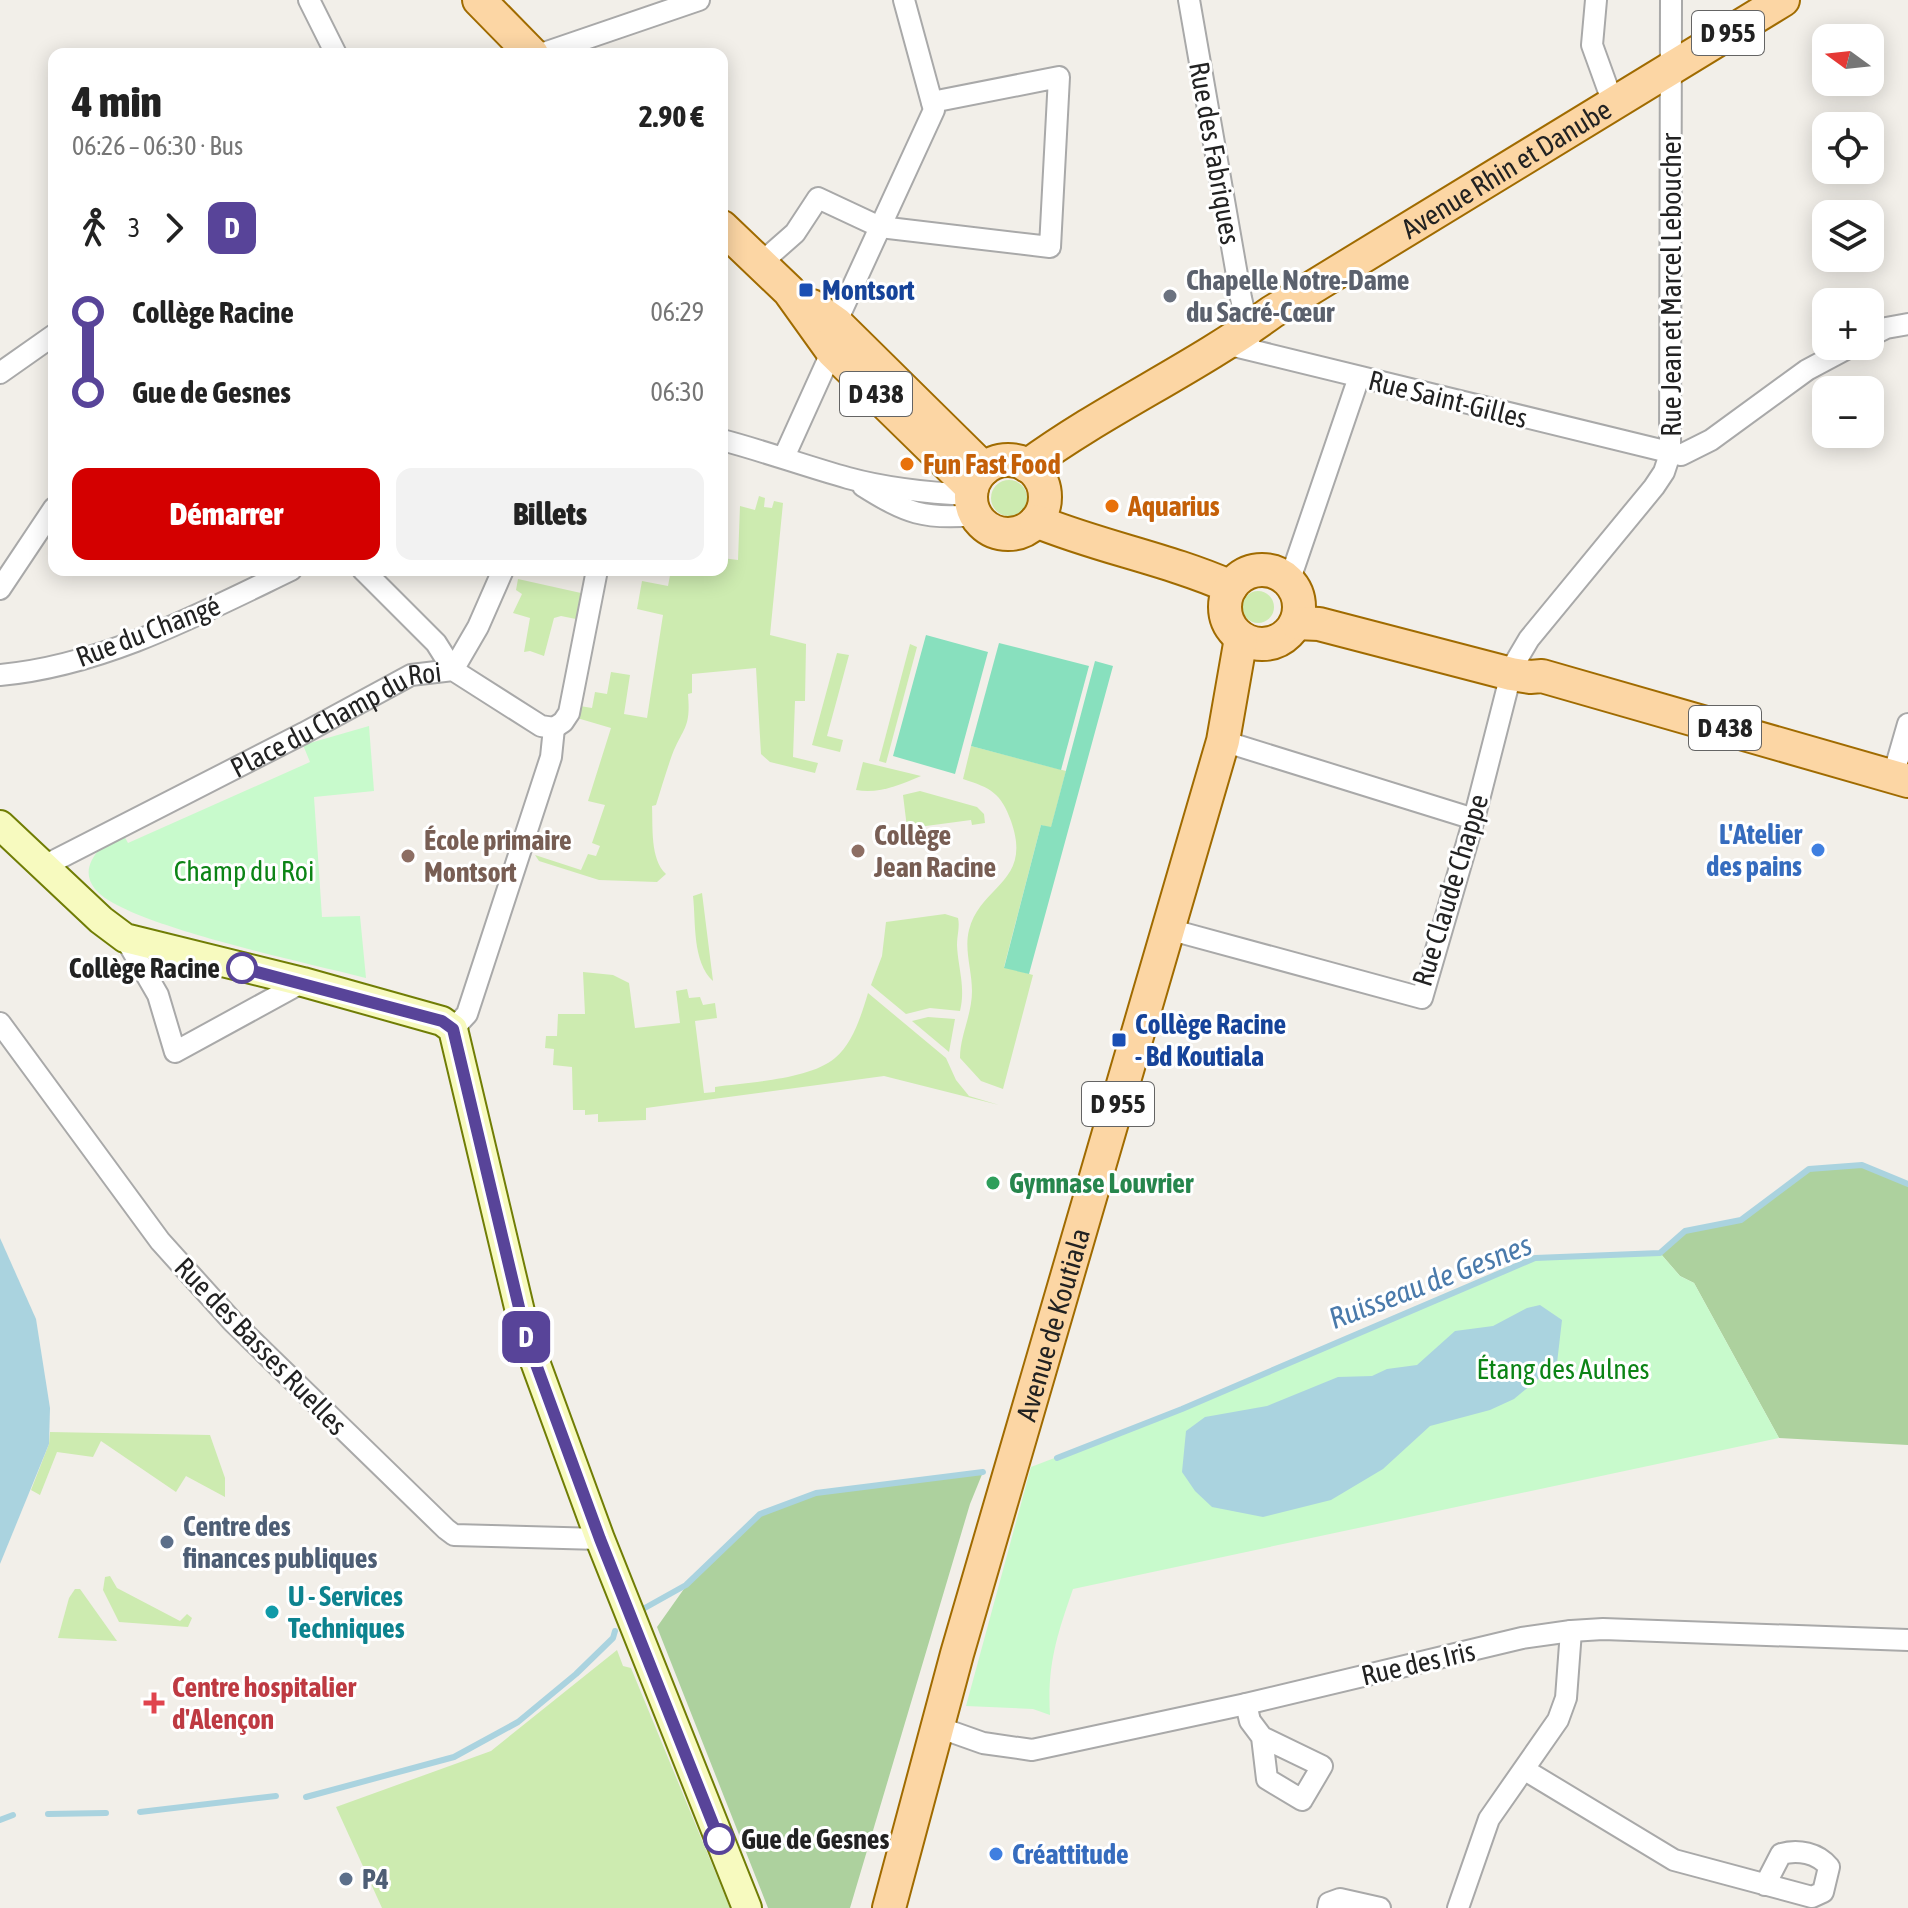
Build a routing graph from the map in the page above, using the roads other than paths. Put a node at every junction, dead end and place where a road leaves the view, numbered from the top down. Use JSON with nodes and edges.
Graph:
{"nodes":[{"id":1,"x":309,"y":0,"type":"edge"},
{"id":2,"x":699,"y":0,"type":"edge"},
{"id":3,"x":904,"y":0,"type":"edge"},
{"id":4,"x":1189,"y":0,"type":"edge"},
{"id":5,"x":1596,"y":0,"type":"edge"},
{"id":6,"x":1671,"y":0,"type":"edge"},
{"id":7,"x":1783,"y":0,"type":"edge"},
{"id":8,"x":492,"y":6,"type":"edge"},
{"id":9,"x":333,"y":48,"type":"edge"},
{"id":10,"x":527,"y":48,"type":"edge"},
{"id":11,"x":559,"y":48,"type":"edge"},
{"id":12,"x":1673,"y":66,"type":"junction"},
{"id":13,"x":932,"y":102,"type":"junction"},
{"id":14,"x":1613,"y":103,"type":"junction"},
{"id":15,"x":880,"y":227,"type":"junction"},
{"id":16,"x":728,"y":233,"type":"edge"},
{"id":17,"x":761,"y":263,"type":"junction"},
{"id":18,"x":1908,"y":324,"type":"edge"},
{"id":19,"x":1884,"y":329,"type":"edge"},
{"id":20,"x":834,"y":337,"type":"junction"},
{"id":21,"x":48,"y":339,"type":"edge"},
{"id":22,"x":1244,"y":342,"type":"junction"},
{"id":23,"x":1826,"y":360,"type":"edge"},
{"id":24,"x":0,"y":373,"type":"edge"},
{"id":25,"x":1359,"y":377,"type":"junction"},
{"id":26,"x":728,"y":442,"type":"edge"},
{"id":27,"x":1670,"y":454,"type":"junction"},
{"id":28,"x":784,"y":457,"type":"junction"},
{"id":29,"x":1027,"y":466,"type":"junction"},
{"id":30,"x":976,"y":492,"type":"junction"},
{"id":31,"x":48,"y":517,"type":"edge"},
{"id":32,"x":1036,"y":521,"type":"junction"},
{"id":33,"x":279,"y":576,"type":"edge"},
{"id":34,"x":369,"y":576,"type":"edge"},
{"id":35,"x":500,"y":576,"type":"edge"},
{"id":36,"x":596,"y":576,"type":"edge"},
{"id":37,"x":1231,"y":587,"type":"junction"},
{"id":38,"x":0,"y":589,"type":"edge"},
{"id":39,"x":1295,"y":602,"type":"junction"},
{"id":40,"x":1255,"y":641,"type":"junction"},
{"id":41,"x":453,"y":670,"type":"junction"},
{"id":42,"x":1523,"y":670,"type":"junction"},
{"id":43,"x":0,"y":675,"type":"edge"},
{"id":44,"x":1908,"y":724,"type":"edge"},
{"id":45,"x":554,"y":728,"type":"junction"},
{"id":46,"x":1223,"y":741,"type":"junction"},
{"id":47,"x":1900,"y":779,"type":"edge"},
{"id":48,"x":1474,"y":819,"type":"junction"},
{"id":49,"x":0,"y":825,"type":"edge"},
{"id":50,"x":44,"y":866,"type":"junction"},
{"id":51,"x":1168,"y":929,"type":"junction"},
{"id":52,"x":125,"y":938,"type":"junction"},
{"id":53,"x":303,"y":982,"type":"junction"},
{"id":54,"x":0,"y":1023,"type":"edge"},
{"id":55,"x":453,"y":1029,"type":"junction"},
{"id":56,"x":600,"y":1539,"type":"junction"},
{"id":57,"x":1571,"y":1631,"type":"junction"},
{"id":58,"x":1908,"y":1640,"type":"edge"},
{"id":59,"x":1246,"y":1704,"type":"junction"},
{"id":60,"x":938,"y":1727,"type":"junction"},
{"id":61,"x":1262,"y":1737,"type":"dead end"},
{"id":62,"x":1525,"y":1770,"type":"junction"},
{"id":63,"x":1765,"y":1885,"type":"dead end"},
{"id":64,"x":747,"y":1908,"type":"edge"},
{"id":65,"x":889,"y":1908,"type":"edge"},
{"id":66,"x":1328,"y":1908,"type":"edge"},
{"id":67,"x":1380,"y":1908,"type":"edge"},
{"id":68,"x":1458,"y":1908,"type":"edge"}],
"edges":[{"from":1,"to":9,"type":"street"},
{"from":2,"to":11,"type":"street"},
{"from":3,"to":13,"type":"street"},
{"from":4,"to":22,"type":"street","name":"Rue des Fabriques"},
{"from":5,"to":14,"type":"street"},
{"from":6,"to":12,"type":"street","name":"Rue Jean et Marcel Leboucher"},
{"from":7,"to":12,"type":"main road","name":"Avenue Rhin et Danube","number":"D 955"},
{"from":8,"to":10,"type":"main road"},
{"from":12,"to":14,"type":"main road","name":"Avenue Rhin et Danube","number":"D 955"},
{"from":12,"to":27,"type":"street","name":"Rue Jean et Marcel Leboucher"},
{"from":13,"to":15,"type":"street"},
{"from":13,"to":15,"type":"street"},
{"from":14,"to":22,"type":"main road","name":"Avenue Rhin et Danube","number":"D 955"},
{"from":15,"to":17,"type":"street"},
{"from":15,"to":20,"type":"street"},
{"from":16,"to":17,"type":"main road","number":"D 438"},
{"from":17,"to":20,"type":"main road","number":"D 438"},
{"from":18,"to":19,"type":"street"},
{"from":20,"to":28,"type":"street"},
{"from":20,"to":30,"type":"main road","number":"D 438"},
{"from":21,"to":24,"type":"street"},
{"from":22,"to":25,"type":"street","name":"Rue Saint-Gilles"},
{"from":22,"to":29,"type":"main road","name":"Avenue Rhin et Danube","number":"D 955"},
{"from":23,"to":27,"type":"street"},
{"from":25,"to":27,"type":"street","name":"Rue Saint-Gilles"},
{"from":25,"to":39,"type":"street"},
{"from":26,"to":28,"type":"street"},
{"from":27,"to":42,"type":"street","name":"Rue Jean et Marcel Leboucher"},
{"from":28,"to":30,"type":"street"},
{"from":29,"to":30,"type":"main road"},
{"from":29,"to":32,"type":"main road"},
{"from":30,"to":32,"type":"main road"},
{"from":31,"to":38,"type":"street"},
{"from":32,"to":37,"type":"main road"},
{"from":33,"to":43,"type":"street","name":"Rue du Changé"},
{"from":34,"to":41,"type":"street"},
{"from":35,"to":41,"type":"street"},
{"from":36,"to":45,"type":"street"},
{"from":37,"to":39,"type":"main road"},
{"from":37,"to":40,"type":"main road"},
{"from":39,"to":40,"type":"main road"},
{"from":39,"to":42,"type":"main road","number":"D 438"},
{"from":40,"to":46,"type":"main road","name":"Avenue de Koutiala","number":"D 955"},
{"from":41,"to":45,"type":"street","name":"Place du Champ du Roi"},
{"from":41,"to":50,"type":"street","name":"Place du Champ du Roi"},
{"from":42,"to":47,"type":"main road","number":"D 438"},
{"from":42,"to":48,"type":"street","name":"Rue Claude Chappe"},
{"from":44,"to":47,"type":"street"},
{"from":45,"to":55,"type":"street"},
{"from":46,"to":48,"type":"street"},
{"from":46,"to":51,"type":"main road","name":"Avenue de Koutiala","number":"D 955"},
{"from":48,"to":51,"type":"street","name":"Rue Claude Chappe"},
{"from":49,"to":50,"type":"street"},
{"from":50,"to":52,"type":"street"},
{"from":51,"to":60,"type":"main road","name":"Avenue de Koutiala","number":"D 955"},
{"from":52,"to":53,"type":"street"},
{"from":52,"to":53,"type":"street"},
{"from":53,"to":55,"type":"street"},
{"from":54,"to":56,"type":"street","name":"Rue des Basses Ruelles"},
{"from":55,"to":56,"type":"street"},
{"from":56,"to":64,"type":"street"},
{"from":57,"to":58,"type":"street","name":"Rue des Iris"},
{"from":57,"to":59,"type":"street","name":"Rue des Iris"},
{"from":57,"to":62,"type":"street"},
{"from":59,"to":60,"type":"street","name":"Rue des Iris"},
{"from":59,"to":61,"type":"street"},
{"from":60,"to":65,"type":"main road","name":"Avenue de Koutiala","number":"D 955"},
{"from":62,"to":63,"type":"street"},
{"from":62,"to":68,"type":"street"},
{"from":66,"to":67,"type":"street"}]}
